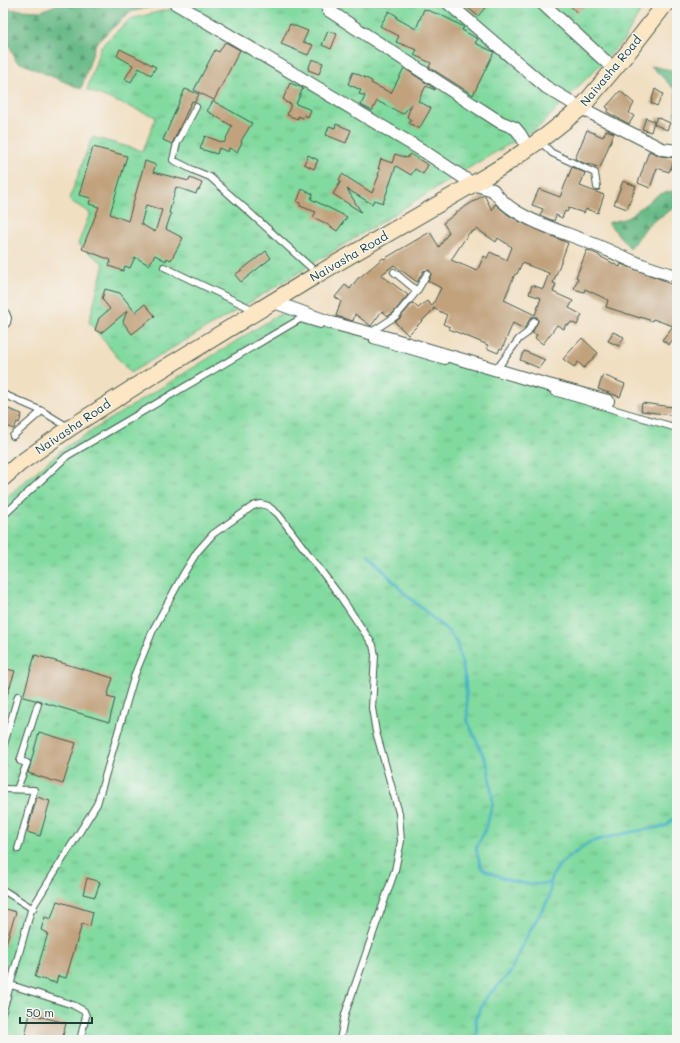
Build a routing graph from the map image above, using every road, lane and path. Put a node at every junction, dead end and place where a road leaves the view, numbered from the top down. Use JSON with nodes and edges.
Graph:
{"nodes":[{"id":1,"x":175,"y":3,"type":"edge"},
{"id":2,"x":448,"y":3,"type":"edge"},
{"id":3,"x":542,"y":3,"type":"edge"},
{"id":4,"x":666,"y":3,"type":"edge"},
{"id":5,"x":674,"y":3,"type":"edge"},
{"id":6,"x":677,"y":5,"type":"edge"},
{"id":7,"x":328,"y":10,"type":"dead end"},
{"id":8,"x":614,"y":68,"type":"junction"},
{"id":9,"x":196,"y":107,"type":"dead end"},
{"id":10,"x":581,"y":108,"type":"junction"},
{"id":11,"x":534,"y":144,"type":"junction"},
{"id":12,"x":677,"y":151,"type":"edge"},
{"id":13,"x":473,"y":184,"type":"junction"},
{"id":14,"x":597,"y":187,"type":"dead end"},
{"id":15,"x":164,"y":267,"type":"dead end"},
{"id":16,"x":394,"y":272,"type":"dead end"},
{"id":17,"x":318,"y":274,"type":"junction"},
{"id":18,"x":427,"y":274,"type":"dead end"},
{"id":19,"x":677,"y":276,"type":"edge"},
{"id":20,"x":417,"y":291,"type":"junction"},
{"id":21,"x":274,"y":302,"type":"junction"},
{"id":22,"x":3,"y":311,"type":"edge"},
{"id":23,"x":257,"y":312,"type":"junction"},
{"id":24,"x":534,"y":321,"type":"dead end"},
{"id":25,"x":3,"y":327,"type":"edge"},
{"id":26,"x":370,"y":333,"type":"junction"},
{"id":27,"x":496,"y":370,"type":"junction"},
{"id":28,"x":3,"y":394,"type":"edge"},
{"id":29,"x":608,"y":401,"type":"dead end"},
{"id":30,"x":42,"y":411,"type":"junction"},
{"id":31,"x":70,"y":428,"type":"junction"},
{"id":32,"x":677,"y":428,"type":"edge"},
{"id":33,"x":13,"y":436,"type":"dead end"},
{"id":34,"x":3,"y":478,"type":"edge"},
{"id":35,"x":3,"y":516,"type":"edge"},
{"id":36,"x":18,"y":696,"type":"dead end"},
{"id":37,"x":38,"y":704,"type":"dead end"},
{"id":38,"x":3,"y":748,"type":"edge"},
{"id":39,"x":3,"y":789,"type":"edge"},
{"id":40,"x":18,"y":790,"type":"junction"},
{"id":41,"x":18,"y":848,"type":"dead end"},
{"id":42,"x":3,"y":890,"type":"edge"},
{"id":43,"x":32,"y":909,"type":"junction"},
{"id":44,"x":10,"y":985,"type":"junction"},
{"id":45,"x":3,"y":1011,"type":"edge"},
{"id":46,"x":80,"y":1040,"type":"edge"},
{"id":47,"x":340,"y":1040,"type":"edge"}],
"edges":[{"from":1,"to":13,"type":"street"},
{"from":2,"to":10,"type":"street"},
{"from":3,"to":8,"type":"street"},
{"from":4,"to":8,"type":"main road","name":"Naivasha Road"},
{"from":5,"to":6,"type":"street"},
{"from":7,"to":11,"type":"street"},
{"from":8,"to":10,"type":"main road","name":"Naivasha Road"},
{"from":9,"to":17,"type":"lane"},
{"from":10,"to":11,"type":"main road","name":"Naivasha Road"},
{"from":10,"to":12,"type":"street"},
{"from":11,"to":13,"type":"main road","name":"Naivasha Road"},
{"from":11,"to":14,"type":"lane"},
{"from":13,"to":17,"type":"main road","name":"Naivasha Road"},
{"from":13,"to":19,"type":"street"},
{"from":15,"to":23,"type":"lane"},
{"from":16,"to":20,"type":"lane"},
{"from":17,"to":21,"type":"main road","name":"Naivasha Road"},
{"from":18,"to":20,"type":"lane"},
{"from":20,"to":26,"type":"lane"},
{"from":21,"to":23,"type":"main road","name":"Naivasha Road"},
{"from":21,"to":26,"type":"street"},
{"from":22,"to":25,"type":"lane"},
{"from":23,"to":31,"type":"main road","name":"Naivasha Road"},
{"from":24,"to":27,"type":"lane"},
{"from":26,"to":27,"type":"street"},
{"from":27,"to":29,"type":"street"},
{"from":28,"to":30,"type":"lane"},
{"from":30,"to":31,"type":"lane"},
{"from":30,"to":33,"type":"lane"},
{"from":31,"to":34,"type":"main road","name":"Naivasha Road"},
{"from":32,"to":35,"type":"lane"},
{"from":36,"to":38,"type":"lane"},
{"from":37,"to":40,"type":"lane"},
{"from":39,"to":40,"type":"lane"},
{"from":40,"to":41,"type":"lane"},
{"from":42,"to":43,"type":"lane"},
{"from":43,"to":44,"type":"lane"},
{"from":43,"to":47,"type":"lane"},
{"from":44,"to":45,"type":"lane"},
{"from":44,"to":46,"type":"lane"}]}
